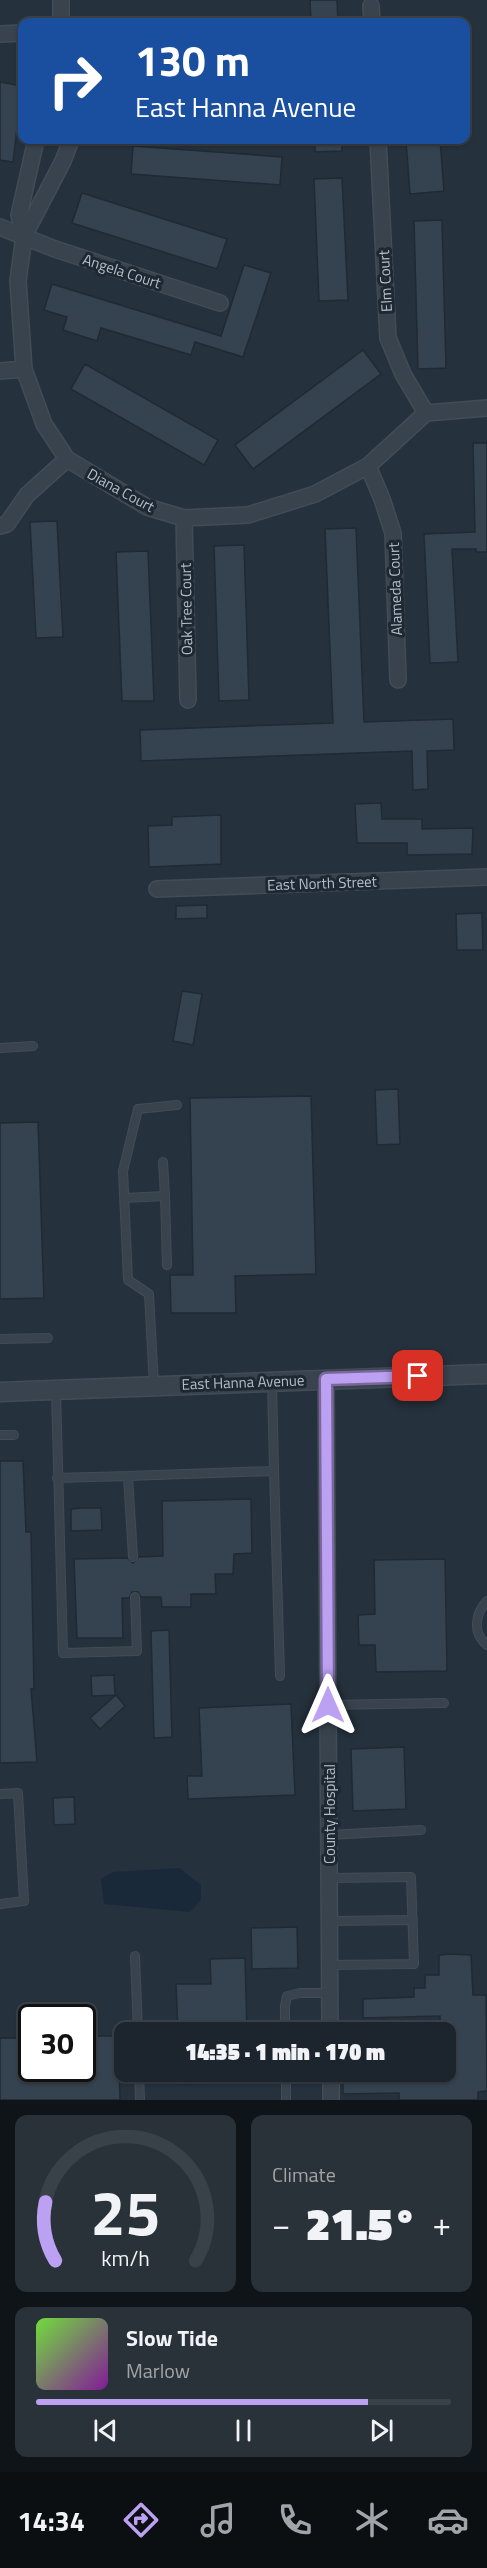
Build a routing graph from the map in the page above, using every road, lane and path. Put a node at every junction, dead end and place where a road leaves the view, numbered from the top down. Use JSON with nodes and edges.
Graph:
{"nodes":[{"id":1,"x":61,"y":0,"type":"edge"},
{"id":2,"x":368,"y":3,"type":"edge"},
{"id":3,"x":61,"y":18,"type":"edge"},
{"id":4,"x":371,"y":18,"type":"edge"},
{"id":5,"x":18,"y":33,"type":"edge"},
{"id":6,"x":0,"y":34,"type":"edge"},
{"id":7,"x":35,"y":144,"type":"edge"},
{"id":8,"x":69,"y":144,"type":"edge"},
{"id":9,"x":378,"y":144,"type":"edge"},
{"id":10,"x":0,"y":226,"type":"edge"},
{"id":11,"x":24,"y":236,"type":"junction"},
{"id":12,"x":220,"y":303,"type":"dead end"},
{"id":13,"x":24,"y":369,"type":"junction"},
{"id":14,"x":0,"y":371,"type":"edge"},
{"id":15,"x":487,"y":408,"type":"edge"},
{"id":16,"x":426,"y":413,"type":"junction"},
{"id":17,"x":67,"y":459,"type":"junction"},
{"id":18,"x":368,"y":466,"type":"junction"},
{"id":19,"x":184,"y":518,"type":"junction"},
{"id":20,"x":0,"y":526,"type":"edge"},
{"id":21,"x":398,"y":680,"type":"dead end"},
{"id":22,"x":188,"y":700,"type":"dead end"},
{"id":23,"x":487,"y":878,"type":"edge"},
{"id":24,"x":157,"y":889,"type":"dead end"},
{"id":25,"x":33,"y":1046,"type":"dead end"},
{"id":26,"x":0,"y":1048,"type":"edge"},
{"id":27,"x":177,"y":1105,"type":"dead end"},
{"id":28,"x":163,"y":1162,"type":"dead end"},
{"id":29,"x":165,"y":1196,"type":"junction"},
{"id":30,"x":124,"y":1198,"type":"junction"},
{"id":31,"x":167,"y":1265,"type":"dead end"},
{"id":32,"x":48,"y":1338,"type":"dead end"},
{"id":33,"x":0,"y":1339,"type":"edge"},
{"id":34,"x":487,"y":1374,"type":"edge"},
{"id":35,"x":326,"y":1379,"type":"junction"},
{"id":36,"x":272,"y":1381,"type":"junction"},
{"id":37,"x":154,"y":1386,"type":"junction"},
{"id":38,"x":56,"y":1390,"type":"junction"},
{"id":39,"x":0,"y":1392,"type":"edge"},
{"id":40,"x":0,"y":1435,"type":"edge"},
{"id":41,"x":14,"y":1435,"type":"dead end"},
{"id":42,"x":274,"y":1471,"type":"junction"},
{"id":43,"x":128,"y":1476,"type":"junction"},
{"id":44,"x":57,"y":1478,"type":"junction"},
{"id":45,"x":133,"y":1557,"type":"dead end"},
{"id":46,"x":135,"y":1598,"type":"dead end"},
{"id":47,"x":487,"y":1601,"type":"edge"},
{"id":48,"x":487,"y":1645,"type":"edge"},
{"id":49,"x":280,"y":1676,"type":"dead end"},
{"id":50,"x":444,"y":1703,"type":"dead end"},
{"id":51,"x":328,"y":1705,"type":"junction"},
{"id":52,"x":0,"y":1794,"type":"edge"},
{"id":53,"x":421,"y":1830,"type":"dead end"},
{"id":54,"x":329,"y":1835,"type":"junction"},
{"id":55,"x":329,"y":1878,"type":"junction"},
{"id":56,"x":0,"y":1904,"type":"edge"},
{"id":57,"x":413,"y":1920,"type":"junction"},
{"id":58,"x":330,"y":1921,"type":"junction"},
{"id":59,"x":135,"y":1956,"type":"dead end"},
{"id":60,"x":330,"y":1965,"type":"junction"},
{"id":61,"x":330,"y":1993,"type":"junction"},
{"id":62,"x":138,"y":2022,"type":"edge"},
{"id":63,"x":285,"y":2022,"type":"edge"},
{"id":64,"x":330,"y":2022,"type":"edge"},
{"id":65,"x":139,"y":2082,"type":"edge"},
{"id":66,"x":286,"y":2082,"type":"edge"},
{"id":67,"x":331,"y":2082,"type":"edge"},
{"id":68,"x":140,"y":2100,"type":"edge"},
{"id":69,"x":286,"y":2100,"type":"edge"},
{"id":70,"x":331,"y":2100,"type":"edge"}],
"edges":[{"from":1,"to":3,"type":"street"},
{"from":2,"to":4,"type":"street"},
{"from":5,"to":6,"type":"street"},
{"from":7,"to":11,"type":"street","name":"Diana Court"},
{"from":8,"to":11,"type":"street","name":"Diana Court"},
{"from":9,"to":16,"type":"street","name":"Elm Court"},
{"from":10,"to":11,"type":"street","name":"Angela Court"},
{"from":11,"to":12,"type":"street","name":"Angela Court"},
{"from":11,"to":13,"type":"street","name":"Diana Court"},
{"from":13,"to":14,"type":"street"},
{"from":13,"to":17,"type":"street","name":"Diana Court"},
{"from":15,"to":16,"type":"street"},
{"from":16,"to":18,"type":"street","name":"Diana Court"},
{"from":17,"to":19,"type":"street","name":"Diana Court"},
{"from":17,"to":20,"type":"street"},
{"from":18,"to":19,"type":"street","name":"Diana Court"},
{"from":18,"to":21,"type":"street","name":"Alameda Court"},
{"from":19,"to":22,"type":"street","name":"Oak Tree Court"},
{"from":23,"to":24,"type":"street","name":"East North Street"},
{"from":25,"to":26,"type":"lane"},
{"from":27,"to":30,"type":"lane"},
{"from":28,"to":29,"type":"lane"},
{"from":29,"to":30,"type":"lane"},
{"from":29,"to":31,"type":"lane"},
{"from":30,"to":37,"type":"lane"},
{"from":32,"to":33,"type":"lane"},
{"from":34,"to":35,"type":"street","name":"East Hanna Avenue"},
{"from":35,"to":36,"type":"street","name":"East Hanna Avenue"},
{"from":35,"to":51,"type":"street","name":"County Hospital"},
{"from":36,"to":37,"type":"street","name":"East Hanna Avenue"},
{"from":36,"to":42,"type":"lane"},
{"from":37,"to":38,"type":"street","name":"East Hanna Avenue"},
{"from":38,"to":39,"type":"street","name":"East Hanna Avenue"},
{"from":38,"to":44,"type":"lane"},
{"from":40,"to":41,"type":"lane"},
{"from":42,"to":43,"type":"lane"},
{"from":42,"to":49,"type":"lane"},
{"from":43,"to":44,"type":"lane"},
{"from":43,"to":45,"type":"lane"},
{"from":44,"to":46,"type":"lane"},
{"from":47,"to":48,"type":"lane"},
{"from":50,"to":51,"type":"lane"},
{"from":51,"to":54,"type":"street","name":"County Hospital"},
{"from":52,"to":56,"type":"lane"},
{"from":53,"to":54,"type":"lane"},
{"from":54,"to":55,"type":"street","name":"County Hospital"},
{"from":55,"to":57,"type":"lane"},
{"from":55,"to":58,"type":"street","name":"County Hospital"},
{"from":57,"to":58,"type":"lane"},
{"from":57,"to":60,"type":"lane"},
{"from":58,"to":60,"type":"street","name":"County Hospital"},
{"from":59,"to":62,"type":"lane"},
{"from":60,"to":61,"type":"street","name":"County Hospital"},
{"from":61,"to":63,"type":"lane"},
{"from":61,"to":64,"type":"street","name":"County Hospital"},
{"from":65,"to":68,"type":"lane"},
{"from":66,"to":69,"type":"lane"},
{"from":67,"to":70,"type":"street"}]}
